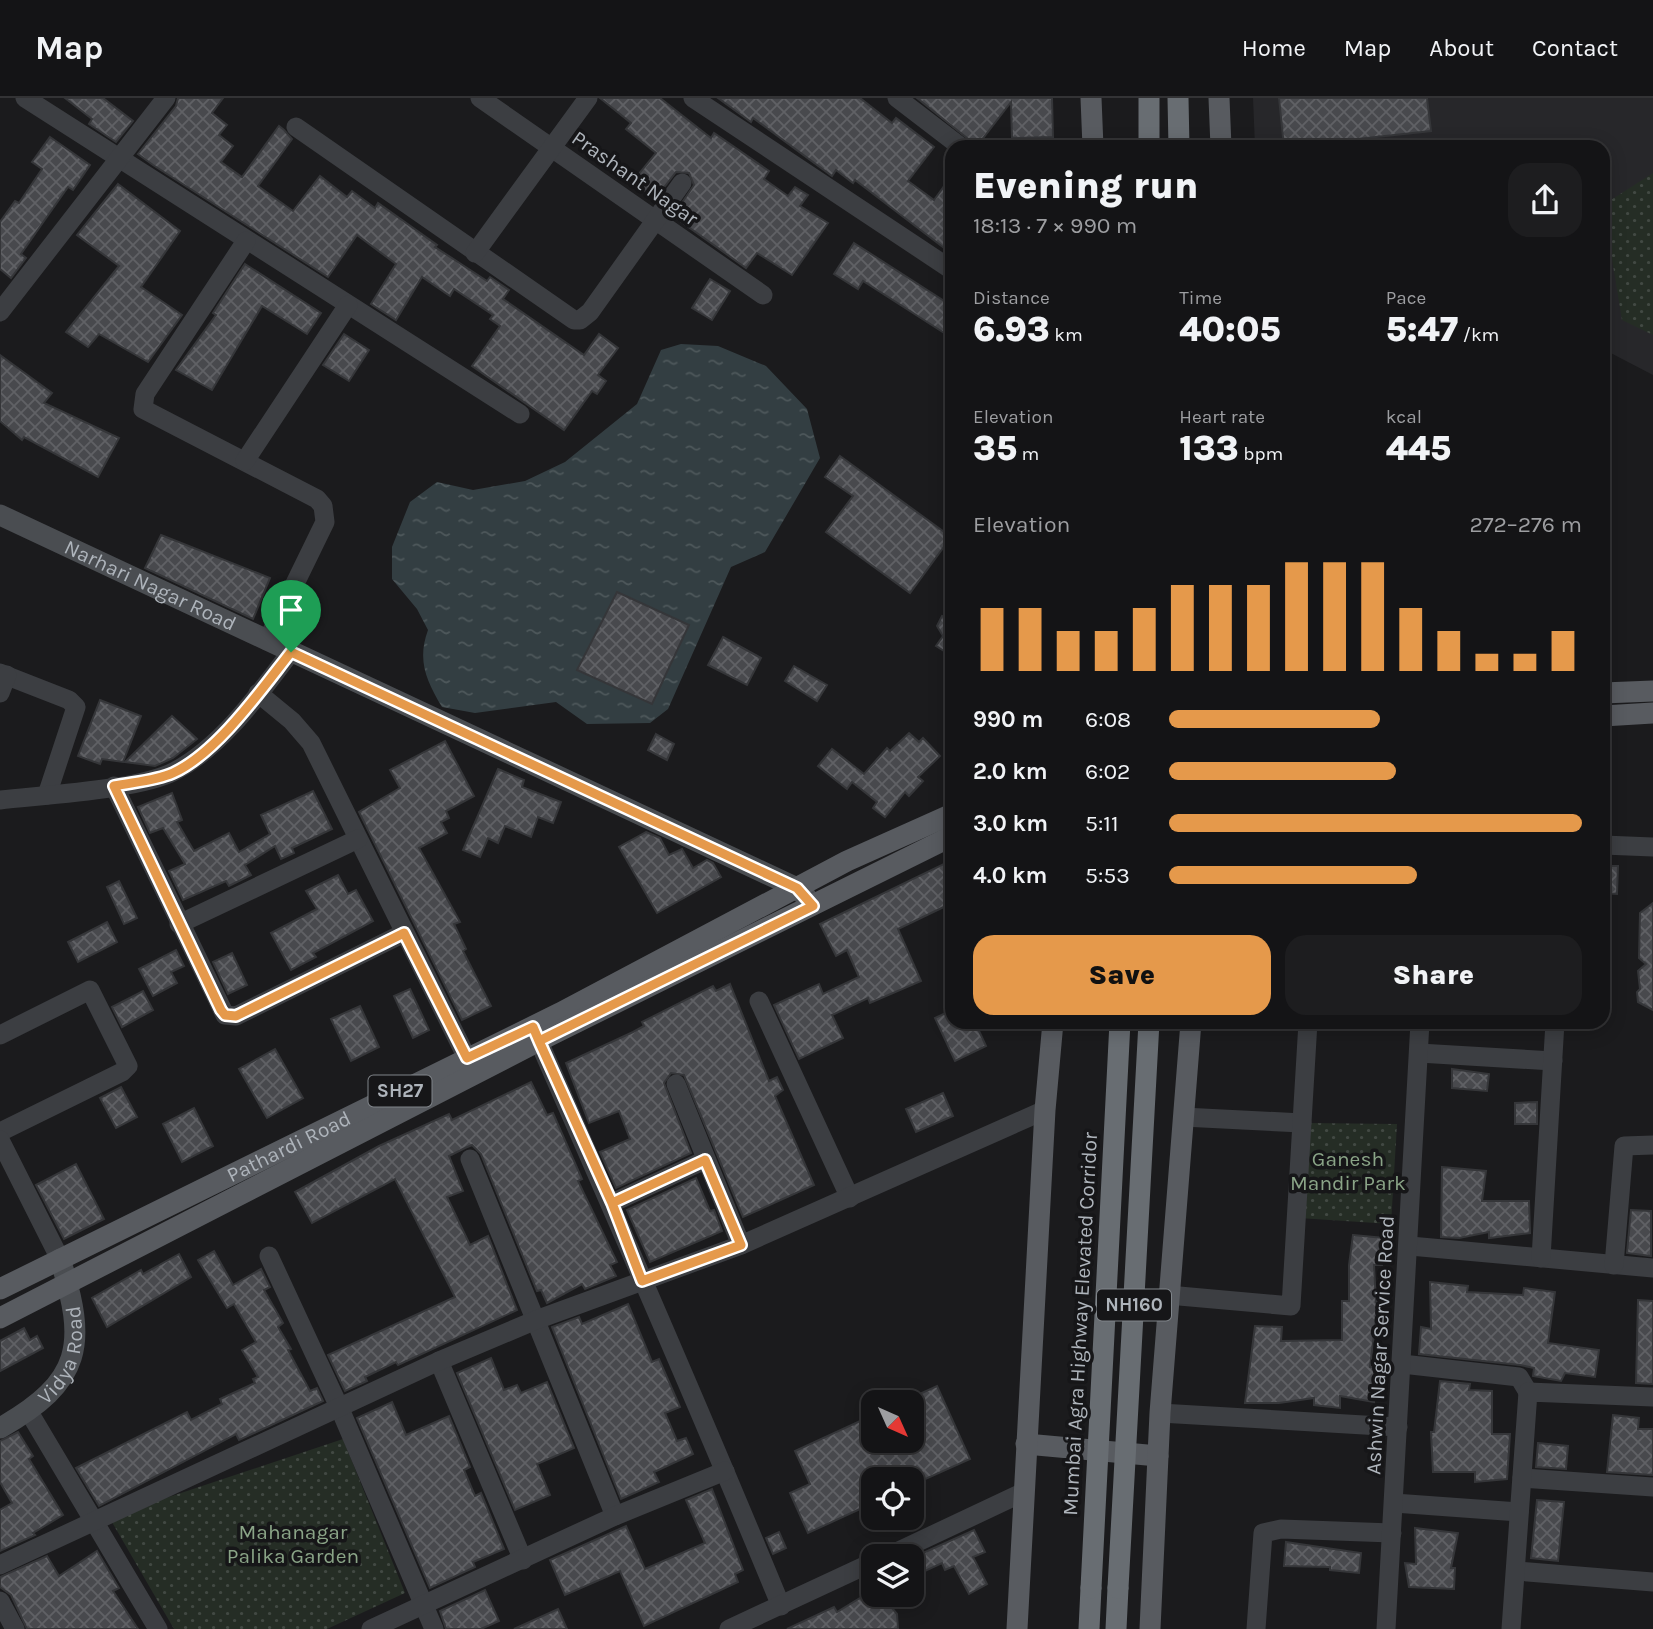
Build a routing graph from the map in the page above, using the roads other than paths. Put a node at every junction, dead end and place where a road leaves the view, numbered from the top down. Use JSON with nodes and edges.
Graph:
{"nodes":[{"id":1,"x":25,"y":98,"type":"edge"},
{"id":2,"x":166,"y":98,"type":"edge"},
{"id":3,"x":480,"y":98,"type":"edge"},
{"id":4,"x":588,"y":98,"type":"edge"},
{"id":5,"x":897,"y":98,"type":"edge"},
{"id":6,"x":1091,"y":98,"type":"edge"},
{"id":7,"x":1149,"y":98,"type":"edge"},
{"id":8,"x":1178,"y":98,"type":"edge"},
{"id":9,"x":1219,"y":98,"type":"edge"},
{"id":10,"x":706,"y":102,"type":"edge"},
{"id":11,"x":296,"y":127,"type":"dead end"},
{"id":12,"x":952,"y":140,"type":"edge"},
{"id":13,"x":1094,"y":140,"type":"edge"},
{"id":14,"x":1149,"y":140,"type":"edge"},
{"id":15,"x":1178,"y":140,"type":"edge"},
{"id":16,"x":1221,"y":140,"type":"edge"},
{"id":17,"x":552,"y":148,"type":"junction"},
{"id":18,"x":118,"y":159,"type":"junction"},
{"id":19,"x":682,"y":183,"type":"dead end"},
{"id":20,"x":656,"y":220,"type":"junction"},
{"id":21,"x":246,"y":242,"type":"junction"},
{"id":22,"x":475,"y":253,"type":"junction"},
{"id":23,"x":945,"y":265,"type":"edge"},
{"id":24,"x":763,"y":295,"type":"dead end"},
{"id":25,"x":348,"y":306,"type":"junction"},
{"id":26,"x":0,"y":312,"type":"edge"},
{"id":27,"x":520,"y":414,"type":"dead end"},
{"id":28,"x":245,"y":461,"type":"junction"},
{"id":29,"x":0,"y":515,"type":"edge"},
{"id":30,"x":267,"y":641,"type":"junction"},
{"id":31,"x":291,"y":652,"type":"junction"},
{"id":32,"x":2,"y":680,"type":"edge"},
{"id":33,"x":1653,"y":691,"type":"edge"},
{"id":34,"x":258,"y":692,"type":"junction"},
{"id":35,"x":1610,"y":693,"type":"edge"},
{"id":36,"x":1653,"y":713,"type":"edge"},
{"id":37,"x":1610,"y":716,"type":"edge"},
{"id":38,"x":114,"y":786,"type":"junction"},
{"id":39,"x":47,"y":794,"type":"junction"},
{"id":40,"x":0,"y":800,"type":"edge"},
{"id":41,"x":945,"y":817,"type":"edge"},
{"id":42,"x":358,"y":839,"type":"junction"},
{"id":43,"x":945,"y":840,"type":"edge"},
{"id":44,"x":1610,"y":845,"type":"edge"},
{"id":45,"x":1653,"y":848,"type":"edge"},
{"id":46,"x":797,"y":888,"type":"junction"},
{"id":47,"x":813,"y":906,"type":"junction"},
{"id":48,"x":179,"y":924,"type":"junction"},
{"id":49,"x":404,"y":933,"type":"junction"},
{"id":50,"x":759,"y":1001,"type":"dead end"},
{"id":51,"x":1052,"y":1029,"type":"edge"},
{"id":52,"x":1120,"y":1029,"type":"edge"},
{"id":53,"x":1149,"y":1029,"type":"edge"},
{"id":54,"x":1190,"y":1029,"type":"edge"},
{"id":55,"x":1308,"y":1029,"type":"edge"},
{"id":56,"x":1420,"y":1029,"type":"edge"},
{"id":57,"x":1555,"y":1029,"type":"edge"},
{"id":58,"x":536,"y":1034,"type":"junction"},
{"id":59,"x":0,"y":1035,"type":"edge"},
{"id":60,"x":1419,"y":1053,"type":"junction"},
{"id":61,"x":467,"y":1058,"type":"junction"},
{"id":62,"x":1553,"y":1061,"type":"junction"},
{"id":63,"x":676,"y":1084,"type":"dead end"},
{"id":64,"x":1045,"y":1110,"type":"junction"},
{"id":65,"x":1183,"y":1117,"type":"junction"},
{"id":66,"x":1302,"y":1123,"type":"junction"},
{"id":67,"x":0,"y":1132,"type":"edge"},
{"id":68,"x":0,"y":1140,"type":"edge"},
{"id":69,"x":1653,"y":1145,"type":"edge"},
{"id":70,"x":470,"y":1159,"type":"dead end"},
{"id":71,"x":705,"y":1160,"type":"junction"},
{"id":72,"x":850,"y":1198,"type":"junction"},
{"id":73,"x":612,"y":1203,"type":"junction"},
{"id":74,"x":741,"y":1245,"type":"junction"},
{"id":75,"x":1410,"y":1246,"type":"junction"},
{"id":76,"x":270,"y":1256,"type":"dead end"},
{"id":77,"x":1541,"y":1258,"type":"junction"},
{"id":78,"x":60,"y":1259,"type":"junction"},
{"id":79,"x":1614,"y":1265,"type":"junction"},
{"id":80,"x":1653,"y":1268,"type":"edge"},
{"id":81,"x":642,"y":1281,"type":"junction"},
{"id":82,"x":68,"y":1283,"type":"junction"},
{"id":83,"x":0,"y":1289,"type":"edge"},
{"id":84,"x":1168,"y":1295,"type":"junction"},
{"id":85,"x":0,"y":1318,"type":"edge"},
{"id":86,"x":536,"y":1320,"type":"junction"},
{"id":87,"x":439,"y":1361,"type":"junction"},
{"id":88,"x":1402,"y":1364,"type":"junction"},
{"id":89,"x":1528,"y":1392,"type":"junction"},
{"id":90,"x":1653,"y":1398,"type":"edge"},
{"id":91,"x":340,"y":1409,"type":"junction"},
{"id":92,"x":29,"y":1412,"type":"junction"},
{"id":93,"x":1160,"y":1413,"type":"junction"},
{"id":94,"x":1398,"y":1427,"type":"junction"},
{"id":95,"x":0,"y":1428,"type":"edge"},
{"id":96,"x":1026,"y":1444,"type":"junction"},
{"id":97,"x":1158,"y":1456,"type":"junction"},
{"id":98,"x":725,"y":1471,"type":"junction"},
{"id":99,"x":1522,"y":1478,"type":"junction"},
{"id":100,"x":1653,"y":1488,"type":"edge"},
{"id":101,"x":1024,"y":1492,"type":"junction"},
{"id":102,"x":1394,"y":1503,"type":"junction"},
{"id":103,"x":1519,"y":1512,"type":"junction"},
{"id":104,"x":615,"y":1516,"type":"junction"},
{"id":105,"x":92,"y":1520,"type":"junction"},
{"id":106,"x":1392,"y":1533,"type":"junction"},
{"id":107,"x":914,"y":1544,"type":"edge"},
{"id":108,"x":523,"y":1560,"type":"junction"},
{"id":109,"x":0,"y":1565,"type":"edge"},
{"id":110,"x":861,"y":1568,"type":"edge"},
{"id":111,"x":1516,"y":1571,"type":"junction"},
{"id":112,"x":1653,"y":1582,"type":"edge"},
{"id":113,"x":0,"y":1601,"type":"edge"},
{"id":114,"x":425,"y":1606,"type":"junction"},
{"id":115,"x":781,"y":1606,"type":"junction"},
{"id":116,"x":15,"y":1629,"type":"edge"},
{"id":117,"x":158,"y":1629,"type":"edge"},
{"id":118,"x":371,"y":1629,"type":"edge"},
{"id":119,"x":434,"y":1629,"type":"edge"},
{"id":120,"x":729,"y":1629,"type":"edge"},
{"id":121,"x":1017,"y":1629,"type":"edge"},
{"id":122,"x":1088,"y":1629,"type":"edge"},
{"id":123,"x":1116,"y":1629,"type":"edge"},
{"id":124,"x":1150,"y":1629,"type":"edge"},
{"id":125,"x":1255,"y":1629,"type":"edge"},
{"id":126,"x":1386,"y":1629,"type":"edge"},
{"id":127,"x":1511,"y":1629,"type":"edge"}],
"edges":[{"from":1,"to":18,"type":"street"},
{"from":2,"to":18,"type":"street"},
{"from":3,"to":17,"type":"street","name":"Prashant Nagar"},
{"from":4,"to":17,"type":"street"},
{"from":5,"to":12,"type":"street"},
{"from":6,"to":13,"type":"main road"},
{"from":7,"to":14,"type":"highway"},
{"from":8,"to":15,"type":"highway"},
{"from":9,"to":16,"type":"main road"},
{"from":10,"to":23,"type":"street"},
{"from":11,"to":22,"type":"street"},
{"from":17,"to":20,"type":"street","name":"Prashant Nagar"},
{"from":17,"to":22,"type":"street"},
{"from":18,"to":21,"type":"street"},
{"from":18,"to":26,"type":"street"},
{"from":19,"to":20,"type":"street"},
{"from":20,"to":22,"type":"street"},
{"from":20,"to":24,"type":"street","name":"Prashant Nagar"},
{"from":21,"to":25,"type":"street"},
{"from":21,"to":28,"type":"street"},
{"from":25,"to":27,"type":"street"},
{"from":25,"to":28,"type":"street"},
{"from":28,"to":30,"type":"street"},
{"from":29,"to":30,"type":"street","name":"Narhari Nagar Road"},
{"from":30,"to":31,"type":"street","name":"Narhari Nagar Road"},
{"from":31,"to":34,"type":"street"},
{"from":31,"to":46,"type":"street","name":"Narhari Nagar Road"},
{"from":32,"to":39,"type":"street"},
{"from":33,"to":35,"type":"main road"},
{"from":34,"to":38,"type":"street"},
{"from":34,"to":42,"type":"street"},
{"from":36,"to":37,"type":"main road"},
{"from":38,"to":39,"type":"street"},
{"from":38,"to":48,"type":"street"},
{"from":39,"to":40,"type":"street"},
{"from":41,"to":46,"type":"main road","name":"Pathardi Road","number":"SH27"},
{"from":42,"to":48,"type":"street"},
{"from":42,"to":49,"type":"street"},
{"from":43,"to":47,"type":"main road"},
{"from":44,"to":45,"type":"street"},
{"from":46,"to":47,"type":"street"},
{"from":46,"to":58,"type":"main road","name":"Pathardi Road","number":"SH27"},
{"from":47,"to":58,"type":"main road"},
{"from":48,"to":49,"type":"street"},
{"from":49,"to":61,"type":"street"},
{"from":50,"to":72,"type":"street"},
{"from":51,"to":64,"type":"main road"},
{"from":52,"to":122,"type":"highway","name":"Mumbai Agra Highway Elevated Corridor","number":"NH160","bridge":true},
{"from":53,"to":123,"type":"highway","number":"NH160","bridge":true},
{"from":54,"to":65,"type":"main road"},
{"from":55,"to":66,"type":"street"},
{"from":56,"to":60,"type":"street","name":"Ashwin Nagar Service Road"},
{"from":57,"to":62,"type":"street"},
{"from":58,"to":61,"type":"main road","name":"Pathardi Road","number":"SH27"},
{"from":58,"to":73,"type":"street"},
{"from":58,"to":82,"type":"main road"},
{"from":59,"to":67,"type":"street"},
{"from":60,"to":62,"type":"street"},
{"from":60,"to":75,"type":"street","name":"Ashwin Nagar Service Road"},
{"from":61,"to":78,"type":"main road","name":"Pathardi Road","number":"SH27"},
{"from":62,"to":77,"type":"street"},
{"from":63,"to":71,"type":"street"},
{"from":64,"to":72,"type":"street"},
{"from":64,"to":96,"type":"main road"},
{"from":65,"to":66,"type":"street"},
{"from":65,"to":84,"type":"main road"},
{"from":66,"to":84,"type":"street"},
{"from":68,"to":78,"type":"street"},
{"from":69,"to":79,"type":"street"},
{"from":70,"to":86,"type":"street"},
{"from":71,"to":73,"type":"street"},
{"from":71,"to":74,"type":"street"},
{"from":72,"to":74,"type":"street"},
{"from":73,"to":81,"type":"street"},
{"from":74,"to":81,"type":"street"},
{"from":75,"to":77,"type":"street"},
{"from":75,"to":88,"type":"street","name":"Ashwin Nagar Service Road"},
{"from":76,"to":91,"type":"street"},
{"from":77,"to":79,"type":"street"},
{"from":78,"to":82,"type":"street","name":"Vidya Road"},
{"from":78,"to":83,"type":"main road","name":"Pathardi Road","number":"SH27"},
{"from":79,"to":80,"type":"street"},
{"from":81,"to":86,"type":"street"},
{"from":81,"to":98,"type":"street"},
{"from":82,"to":85,"type":"main road"},
{"from":82,"to":92,"type":"street","name":"Vidya Road"},
{"from":84,"to":93,"type":"main road"},
{"from":86,"to":87,"type":"street"},
{"from":86,"to":104,"type":"street"},
{"from":87,"to":91,"type":"street"},
{"from":87,"to":108,"type":"street"},
{"from":88,"to":89,"type":"street"},
{"from":88,"to":94,"type":"street","name":"Ashwin Nagar Service Road"},
{"from":89,"to":90,"type":"street"},
{"from":89,"to":99,"type":"street"},
{"from":91,"to":105,"type":"street"},
{"from":91,"to":114,"type":"street"},
{"from":92,"to":95,"type":"street","name":"Vidya Road"},
{"from":92,"to":105,"type":"street"},
{"from":93,"to":94,"type":"street"},
{"from":93,"to":97,"type":"main road"},
{"from":94,"to":102,"type":"street","name":"Ashwin Nagar Service Road"},
{"from":96,"to":97,"type":"main road"},
{"from":96,"to":101,"type":"main road"},
{"from":97,"to":124,"type":"main road"},
{"from":98,"to":104,"type":"street"},
{"from":98,"to":115,"type":"street"},
{"from":99,"to":100,"type":"street"},
{"from":99,"to":103,"type":"street"},
{"from":101,"to":107,"type":"street"},
{"from":101,"to":121,"type":"main road"},
{"from":102,"to":103,"type":"street"},
{"from":102,"to":106,"type":"street","name":"Ashwin Nagar Service Road"},
{"from":103,"to":111,"type":"street"},
{"from":104,"to":108,"type":"street"},
{"from":105,"to":109,"type":"street"},
{"from":105,"to":117,"type":"street"},
{"from":106,"to":125,"type":"street"},
{"from":106,"to":126,"type":"street","name":"Ashwin Nagar Service Road"},
{"from":108,"to":114,"type":"street"},
{"from":110,"to":115,"type":"street"},
{"from":111,"to":112,"type":"street"},
{"from":111,"to":127,"type":"street"},
{"from":113,"to":116,"type":"street"},
{"from":114,"to":118,"type":"street"},
{"from":114,"to":119,"type":"street"},
{"from":115,"to":120,"type":"street"}]}
